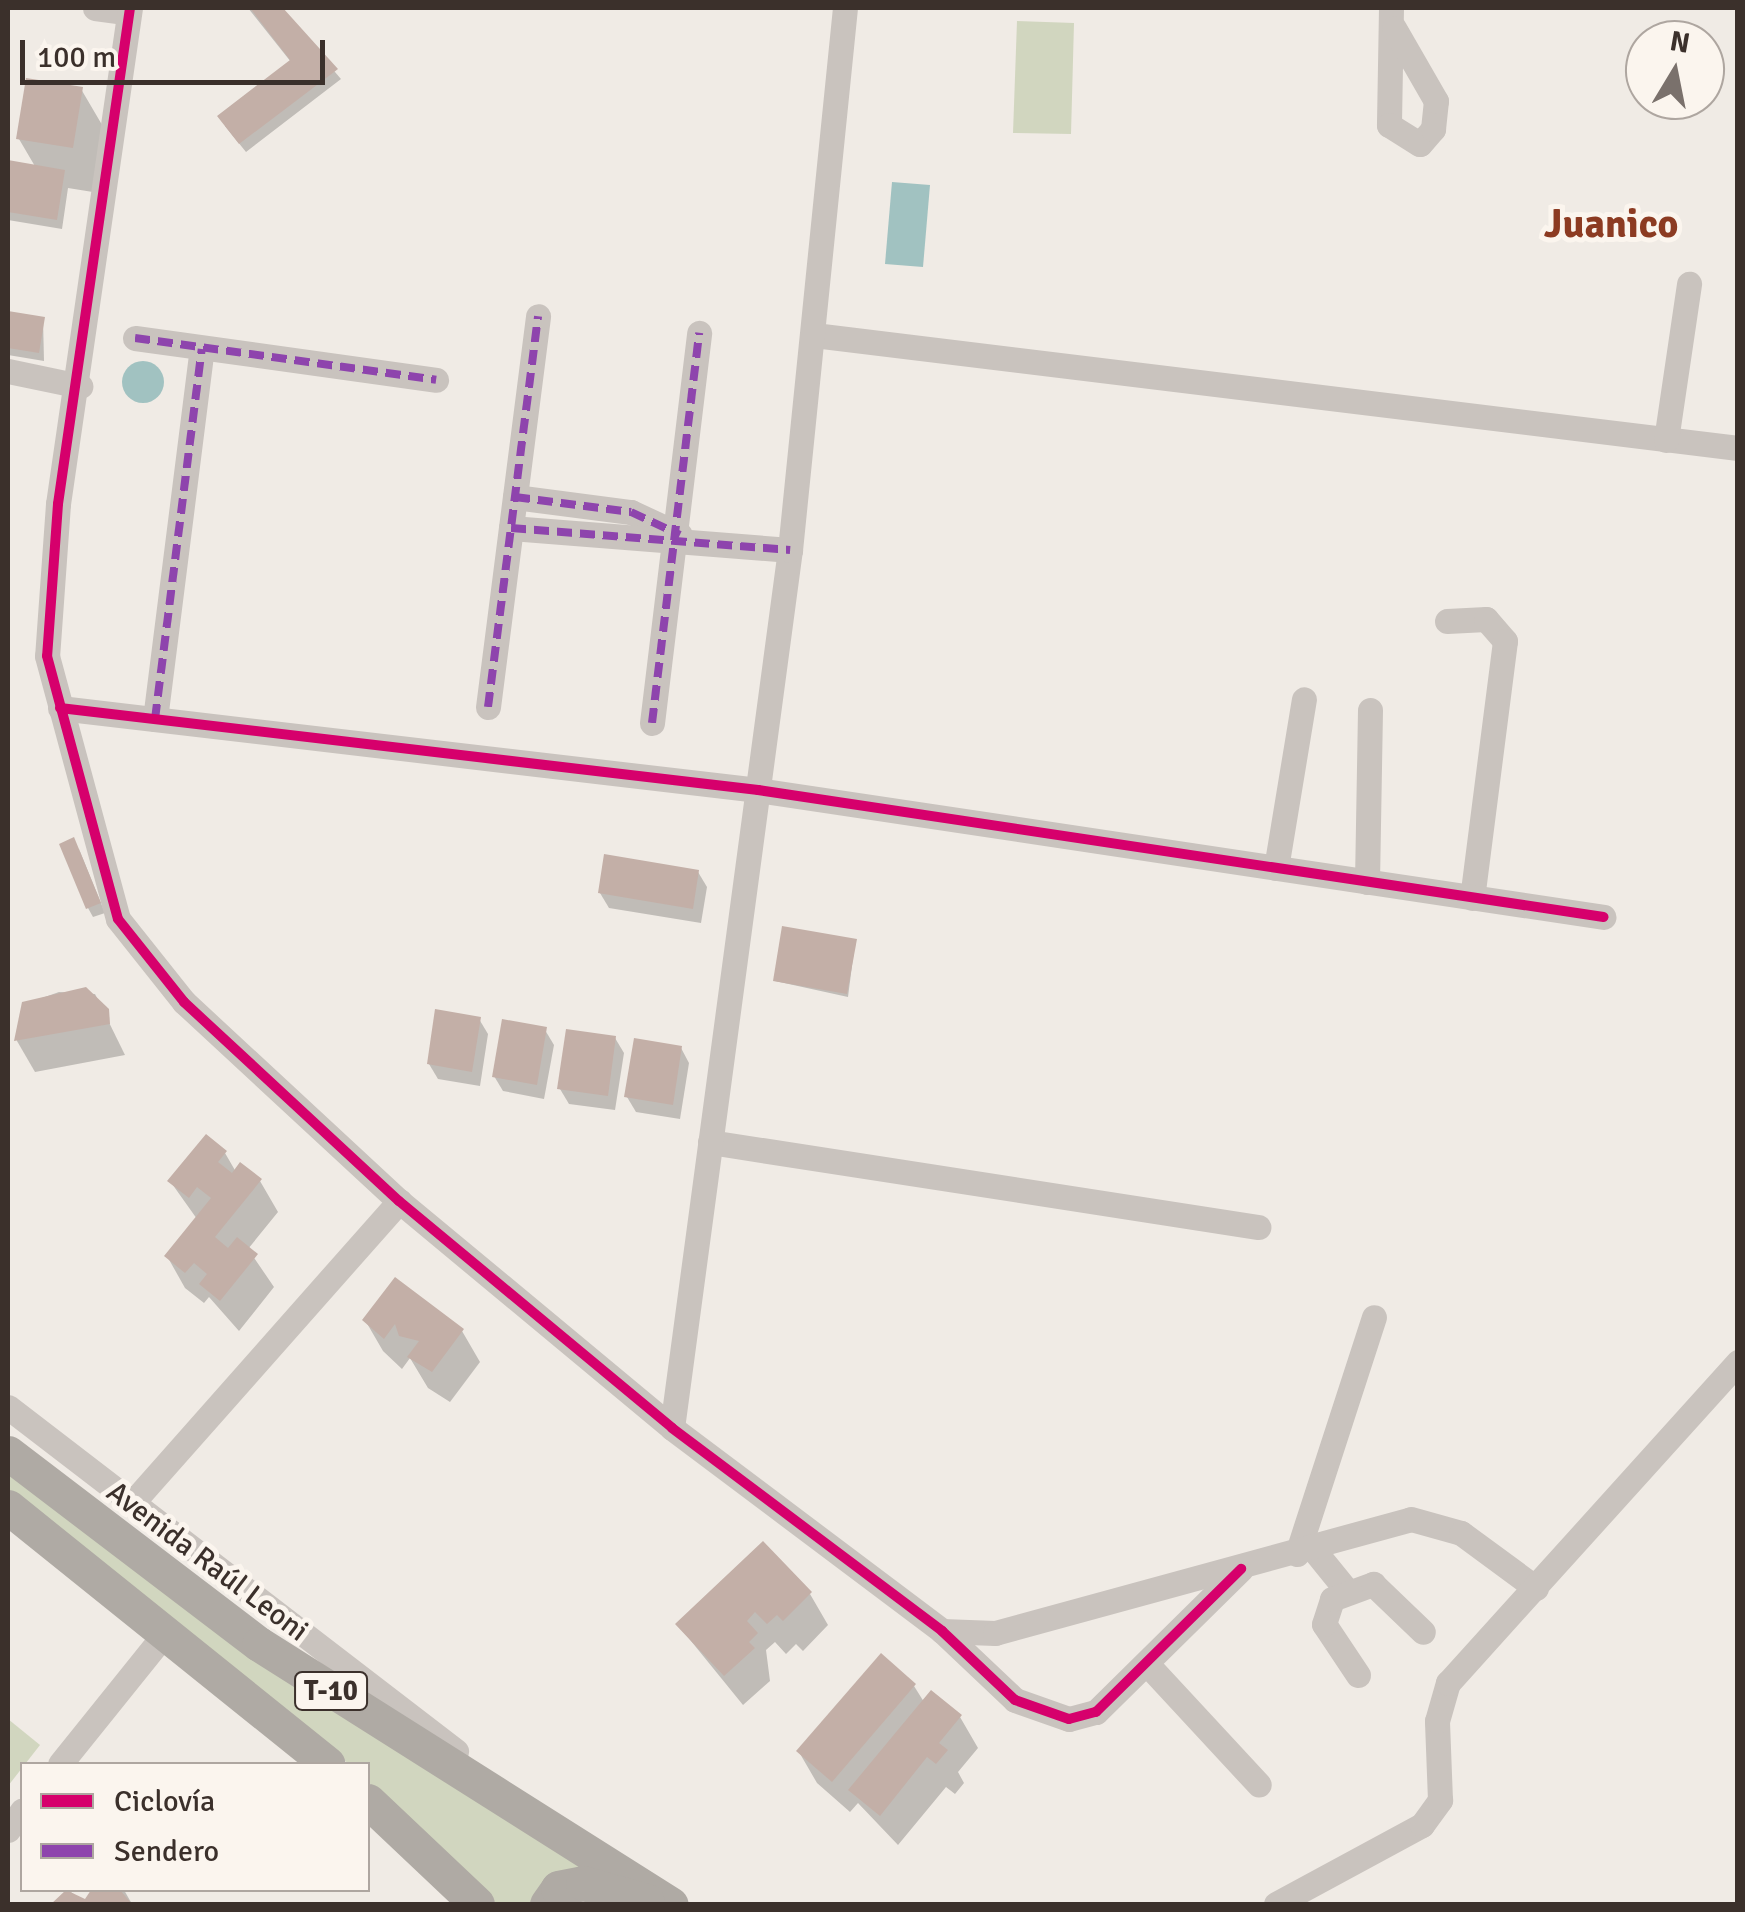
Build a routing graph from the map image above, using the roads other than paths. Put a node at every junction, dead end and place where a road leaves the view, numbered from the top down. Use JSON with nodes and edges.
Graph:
{"nodes":[{"id":1,"x":95,"y":8,"type":"edge"},
{"id":2,"x":844,"y":8,"type":"edge"},
{"id":3,"x":130,"y":10,"type":"edge"},
{"id":4,"x":1689,"y":284,"type":"dead end"},
{"id":5,"x":538,"y":316,"type":"dead end"},
{"id":6,"x":699,"y":334,"type":"dead end"},
{"id":7,"x":814,"y":334,"type":"junction"},
{"id":8,"x":135,"y":338,"type":"dead end"},
{"id":9,"x":202,"y":349,"type":"junction"},
{"id":10,"x":8,"y":371,"type":"edge"},
{"id":11,"x":436,"y":380,"type":"dead end"},
{"id":12,"x":80,"y":386,"type":"junction"},
{"id":13,"x":1666,"y":440,"type":"junction"},
{"id":14,"x":1738,"y":448,"type":"edge"},
{"id":15,"x":515,"y":497,"type":"junction"},
{"id":16,"x":511,"y":528,"type":"junction"},
{"id":17,"x":680,"y":535,"type":"junction"},
{"id":18,"x":790,"y":550,"type":"junction"},
{"id":19,"x":1447,"y":621,"type":"dead end"},
{"id":20,"x":1304,"y":699,"type":"dead end"},
{"id":21,"x":488,"y":707,"type":"dead end"},
{"id":22,"x":60,"y":708,"type":"junction"},
{"id":23,"x":1370,"y":710,"type":"dead end"},
{"id":24,"x":155,"y":719,"type":"junction"},
{"id":25,"x":652,"y":722,"type":"dead end"},
{"id":26,"x":758,"y":790,"type":"junction"},
{"id":27,"x":1276,"y":868,"type":"junction"},
{"id":28,"x":1367,"y":882,"type":"junction"},
{"id":29,"x":1472,"y":898,"type":"junction"},
{"id":30,"x":1604,"y":918,"type":"dead end"},
{"id":31,"x":710,"y":1142,"type":"junction"},
{"id":32,"x":399,"y":1201,"type":"junction"},
{"id":33,"x":1258,"y":1227,"type":"dead end"},
{"id":34,"x":1374,"y":1317,"type":"dead end"},
{"id":35,"x":1738,"y":1362,"type":"edge"},
{"id":36,"x":8,"y":1408,"type":"edge"},
{"id":37,"x":672,"y":1428,"type":"junction"},
{"id":38,"x":8,"y":1453,"type":"edge"},
{"id":39,"x":133,"y":1502,"type":"junction"},
{"id":40,"x":16,"y":1519,"type":"edge"},
{"id":41,"x":1305,"y":1552,"type":"junction"},
{"id":42,"x":1241,"y":1568,"type":"junction"},
{"id":43,"x":1536,"y":1588,"type":"junction"},
{"id":44,"x":1347,"y":1591,"type":"junction"},
{"id":45,"x":942,"y":1631,"type":"junction"},
{"id":46,"x":166,"y":1632,"type":"junction"},
{"id":47,"x":1423,"y":1632,"type":"dead end"},
{"id":48,"x":1148,"y":1665,"type":"junction"},
{"id":49,"x":1358,"y":1675,"type":"dead end"},
{"id":50,"x":62,"y":1762,"type":"edge"},
{"id":51,"x":326,"y":1762,"type":"edge"},
{"id":52,"x":1259,"y":1785,"type":"dead end"},
{"id":53,"x":499,"y":1792,"type":"junction"},
{"id":54,"x":370,"y":1803,"type":"edge"},
{"id":55,"x":477,"y":1904,"type":"edge"},
{"id":56,"x":547,"y":1904,"type":"edge"},
{"id":57,"x":657,"y":1904,"type":"edge"},
{"id":58,"x":671,"y":1904,"type":"edge"},
{"id":59,"x":1276,"y":1904,"type":"edge"}],
"edges":[{"from":1,"to":3,"type":"street"},
{"from":2,"to":7,"type":"street"},
{"from":3,"to":12,"type":"street"},
{"from":4,"to":13,"type":"street"},
{"from":5,"to":15,"type":"street"},
{"from":6,"to":17,"type":"street"},
{"from":7,"to":13,"type":"street"},
{"from":7,"to":18,"type":"street"},
{"from":8,"to":9,"type":"street"},
{"from":9,"to":11,"type":"street"},
{"from":9,"to":24,"type":"street"},
{"from":10,"to":12,"type":"street"},
{"from":12,"to":22,"type":"street"},
{"from":13,"to":14,"type":"street"},
{"from":15,"to":16,"type":"street"},
{"from":15,"to":17,"type":"street"},
{"from":16,"to":17,"type":"street"},
{"from":16,"to":21,"type":"street"},
{"from":17,"to":18,"type":"street"},
{"from":17,"to":25,"type":"street"},
{"from":18,"to":26,"type":"street"},
{"from":19,"to":29,"type":"street"},
{"from":20,"to":27,"type":"street"},
{"from":22,"to":24,"type":"street"},
{"from":22,"to":32,"type":"street"},
{"from":23,"to":28,"type":"street"},
{"from":24,"to":26,"type":"street"},
{"from":26,"to":27,"type":"street"},
{"from":26,"to":31,"type":"street"},
{"from":27,"to":28,"type":"street"},
{"from":28,"to":29,"type":"street"},
{"from":29,"to":30,"type":"street"},
{"from":31,"to":33,"type":"street"},
{"from":31,"to":37,"type":"street"},
{"from":32,"to":37,"type":"street"},
{"from":32,"to":39,"type":"street"},
{"from":34,"to":41,"type":"street"},
{"from":35,"to":43,"type":"street"},
{"from":36,"to":39,"type":"street","name":"Avenida Raúl Leoni"},
{"from":37,"to":45,"type":"street"},
{"from":38,"to":53,"type":"highway","name":"Avenida Raúl Leoni","number":"T-10"},
{"from":39,"to":53,"type":"street","name":"Avenida Raúl Leoni"},
{"from":40,"to":46,"type":"highway","number":"T-10"},
{"from":41,"to":42,"type":"street"},
{"from":41,"to":43,"type":"street"},
{"from":41,"to":44,"type":"street"},
{"from":42,"to":45,"type":"street"},
{"from":42,"to":48,"type":"street"},
{"from":43,"to":59,"type":"street"},
{"from":44,"to":47,"type":"street"},
{"from":44,"to":49,"type":"street"},
{"from":45,"to":48,"type":"street"},
{"from":46,"to":50,"type":"street"},
{"from":46,"to":51,"type":"highway","number":"T-10"},
{"from":48,"to":52,"type":"street"},
{"from":53,"to":58,"type":"highway","name":"Avenida Raúl Leoni","number":"T-10"},
{"from":54,"to":55,"type":"highway"},
{"from":56,"to":57,"type":"highway"}]}
